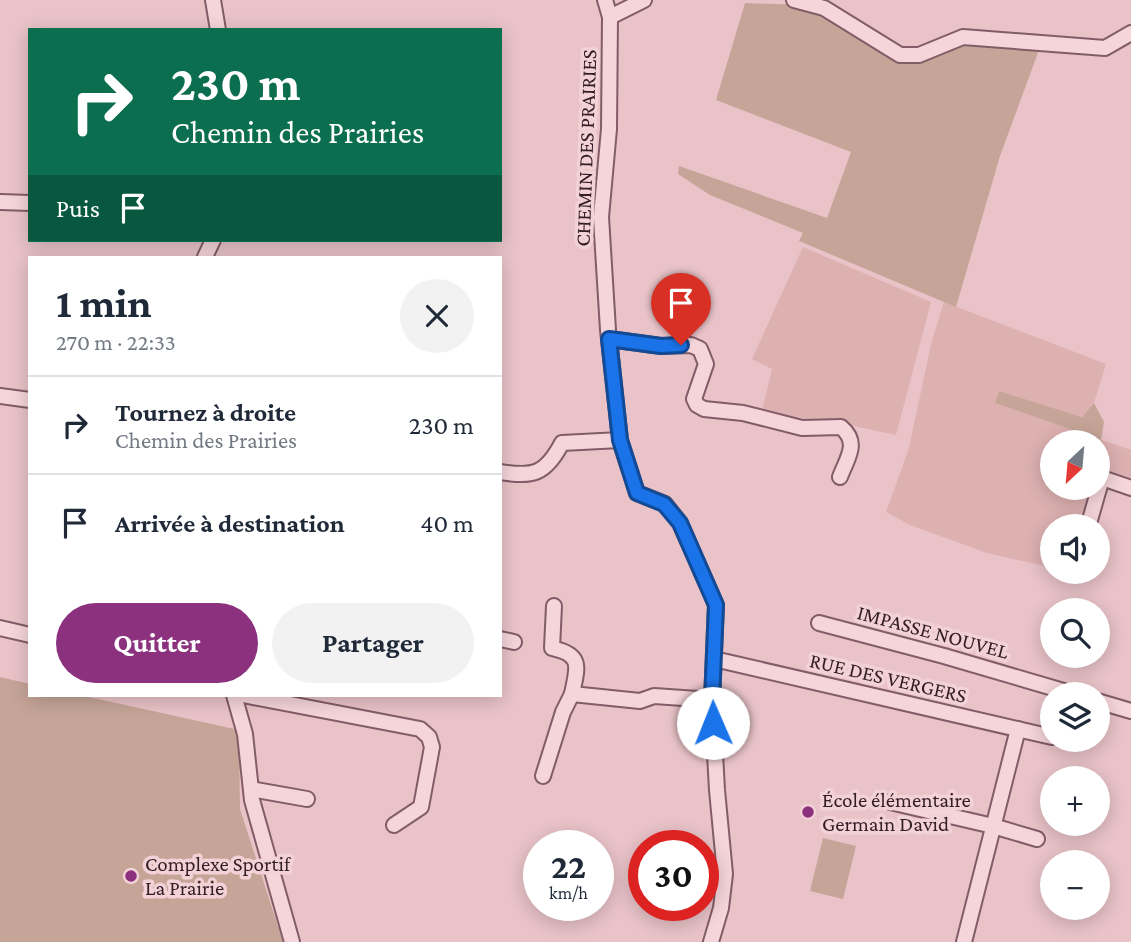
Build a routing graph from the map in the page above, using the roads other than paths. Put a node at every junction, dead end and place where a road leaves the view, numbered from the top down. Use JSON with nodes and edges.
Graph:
{"nodes":[{"id":1,"x":213,"y":0,"type":"edge"},
{"id":2,"x":606,"y":0,"type":"edge"},
{"id":3,"x":644,"y":0,"type":"edge"},
{"id":4,"x":794,"y":0,"type":"edge"},
{"id":5,"x":610,"y":17,"type":"junction"},
{"id":6,"x":218,"y":28,"type":"edge"},
{"id":7,"x":1131,"y":33,"type":"edge"},
{"id":8,"x":0,"y":202,"type":"edge"},
{"id":9,"x":28,"y":203,"type":"edge"},
{"id":10,"x":609,"y":339,"type":"junction"},
{"id":11,"x":0,"y":396,"type":"edge"},
{"id":12,"x":28,"y":400,"type":"edge"},
{"id":13,"x":620,"y":440,"type":"junction"},
{"id":14,"x":502,"y":472,"type":"edge"},
{"id":15,"x":840,"y":477,"type":"dead end"},
{"id":16,"x":1131,"y":488,"type":"edge"},
{"id":17,"x":1092,"y":514,"type":"edge"},
{"id":18,"x":554,"y":606,"type":"dead end"},
{"id":19,"x":819,"y":623,"type":"dead end"},
{"id":20,"x":0,"y":628,"type":"edge"},
{"id":21,"x":28,"y":635,"type":"edge"},
{"id":22,"x":714,"y":659,"type":"junction"},
{"id":23,"x":1040,"y":684,"type":"edge"},
{"id":24,"x":572,"y":694,"type":"junction"},
{"id":25,"x":235,"y":697,"type":"edge"},
{"id":26,"x":253,"y":697,"type":"edge"},
{"id":27,"x":712,"y":701,"type":"junction"},
{"id":28,"x":1110,"y":705,"type":"edge"},
{"id":29,"x":1131,"y":711,"type":"edge"},
{"id":30,"x":1018,"y":729,"type":"junction"},
{"id":31,"x":1040,"y":734,"type":"edge"},
{"id":32,"x":543,"y":776,"type":"dead end"},
{"id":33,"x":251,"y":789,"type":"junction"},
{"id":34,"x":307,"y":799,"type":"dead end"},
{"id":35,"x":890,"y":802,"type":"dead end"},
{"id":36,"x":394,"y":825,"type":"dead end"},
{"id":37,"x":993,"y":826,"type":"junction"},
{"id":38,"x":1037,"y":839,"type":"dead end"},
{"id":39,"x":292,"y":942,"type":"edge"},
{"id":40,"x":711,"y":942,"type":"edge"},
{"id":41,"x":964,"y":942,"type":"edge"}],
"edges":[{"from":1,"to":6,"type":"street"},
{"from":2,"to":5,"type":"street","name":"CHEMIN DES PRAIRIES"},
{"from":3,"to":5,"type":"street"},
{"from":4,"to":7,"type":"street"},
{"from":5,"to":10,"type":"street","name":"CHEMIN DES PRAIRIES"},
{"from":8,"to":9,"type":"street"},
{"from":10,"to":13,"type":"street","name":"CHEMIN DES PRAIRIES"},
{"from":10,"to":15,"type":"street"},
{"from":11,"to":12,"type":"street"},
{"from":13,"to":14,"type":"street"},
{"from":13,"to":22,"type":"street","name":"CHEMIN DES PRAIRIES"},
{"from":16,"to":17,"type":"street"},
{"from":18,"to":24,"type":"street"},
{"from":19,"to":23,"type":"street","name":"IMPASSE NOUVEL"},
{"from":20,"to":21,"type":"street"},
{"from":22,"to":27,"type":"street","name":"CHEMIN DES PRAIRIES"},
{"from":22,"to":30,"type":"street","name":"RUE DES VERGERS"},
{"from":24,"to":27,"type":"street"},
{"from":24,"to":32,"type":"street"},
{"from":25,"to":33,"type":"street"},
{"from":26,"to":36,"type":"street"},
{"from":27,"to":40,"type":"street","name":"CHEMIN DES PRAIRIES"},
{"from":28,"to":29,"type":"street"},
{"from":30,"to":31,"type":"street","name":"RUE DES VERGERS"},
{"from":30,"to":37,"type":"street"},
{"from":33,"to":34,"type":"street"},
{"from":33,"to":39,"type":"street"},
{"from":35,"to":37,"type":"street"},
{"from":37,"to":38,"type":"street"},
{"from":37,"to":41,"type":"street"}]}
